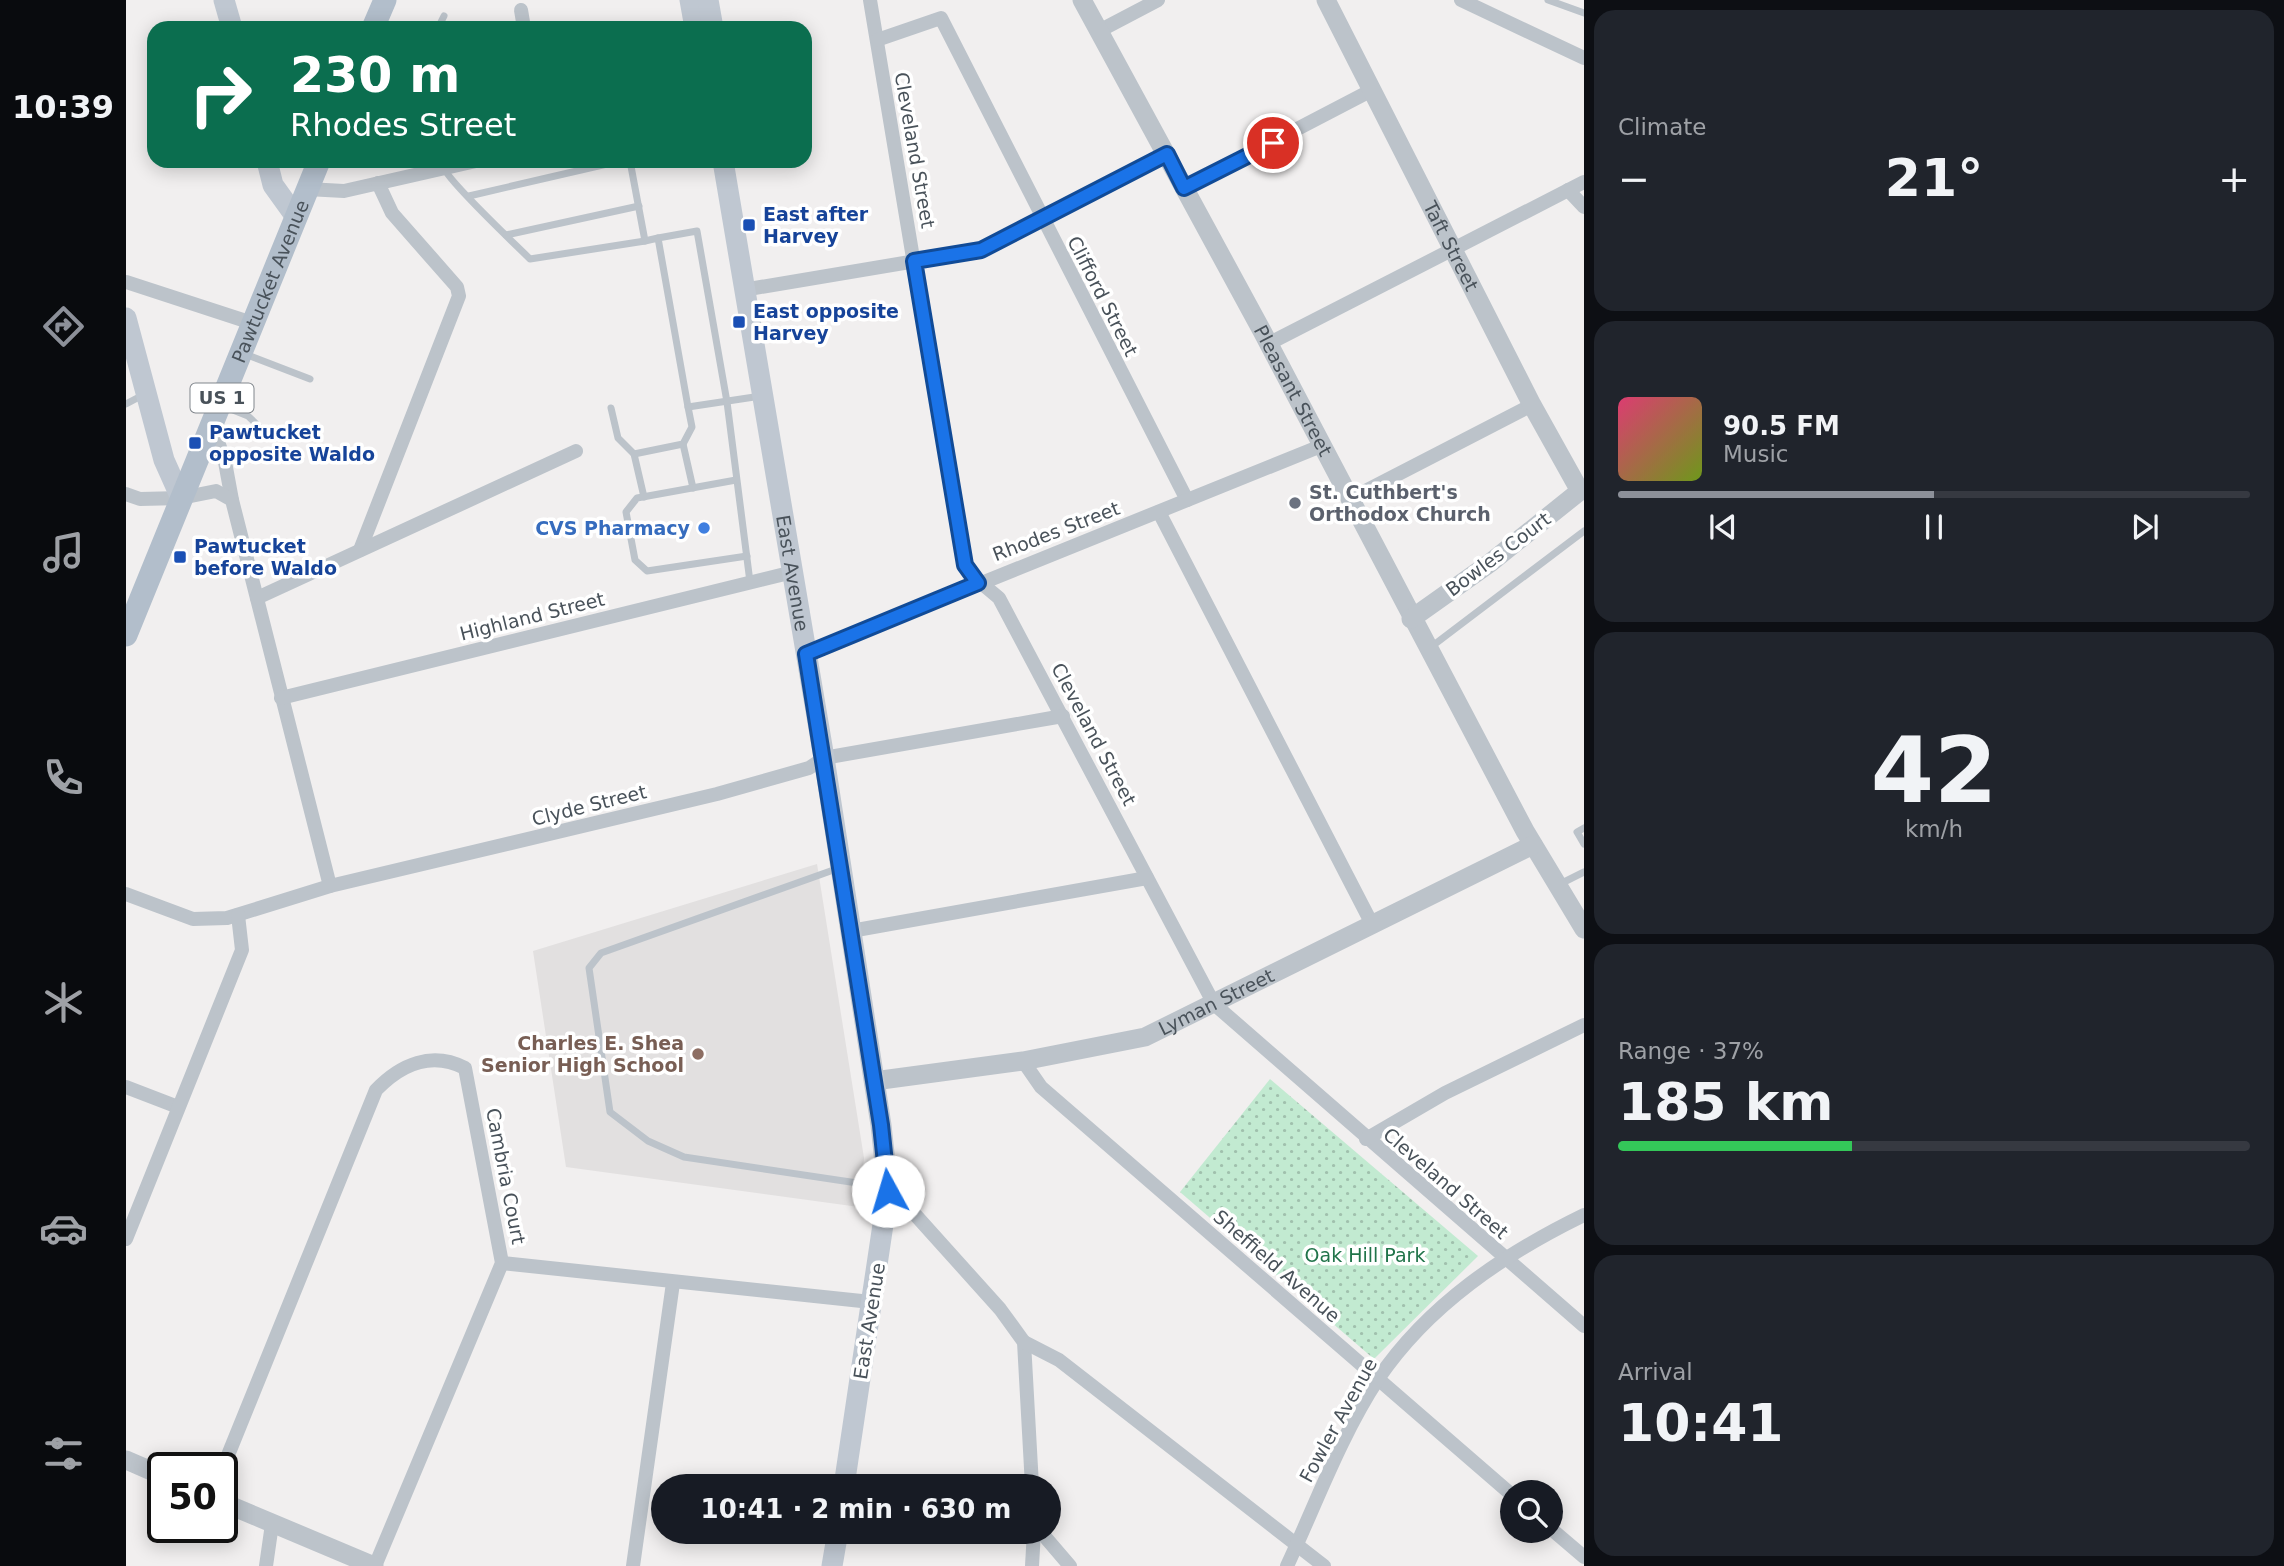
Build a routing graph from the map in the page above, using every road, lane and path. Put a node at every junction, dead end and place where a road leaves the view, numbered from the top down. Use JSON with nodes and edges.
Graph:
{"nodes":[{"id":1,"x":225,"y":0,"type":"edge"},
{"id":2,"x":385,"y":0,"type":"edge"},
{"id":3,"x":690,"y":0,"type":"edge"},
{"id":4,"x":708,"y":0,"type":"edge"},
{"id":5,"x":870,"y":0,"type":"edge"},
{"id":6,"x":1082,"y":0,"type":"edge"},
{"id":7,"x":1158,"y":0,"type":"edge"},
{"id":8,"x":1326,"y":0,"type":"edge"},
{"id":9,"x":1461,"y":0,"type":"edge"},
{"id":10,"x":1548,"y":0,"type":"edge"},
{"id":11,"x":521,"y":10,"type":"dead end"},
{"id":12,"x":1584,"y":13,"type":"edge"},
{"id":13,"x":444,"y":16,"type":"dead end"},
{"id":14,"x":230,"y":21,"type":"edge"},
{"id":15,"x":376,"y":21,"type":"edge"},
{"id":16,"x":442,"y":21,"type":"edge"},
{"id":17,"x":523,"y":21,"type":"edge"},
{"id":18,"x":694,"y":21,"type":"edge"},
{"id":19,"x":712,"y":21,"type":"edge"},
{"id":20,"x":1099,"y":31,"type":"junction"},
{"id":21,"x":877,"y":40,"type":"junction"},
{"id":22,"x":1584,"y":58,"type":"edge"},
{"id":23,"x":1372,"y":90,"type":"junction"},
{"id":24,"x":1167,"y":154,"type":"junction"},
{"id":25,"x":269,"y":168,"type":"edge"},
{"id":26,"x":316,"y":168,"type":"edge"},
{"id":27,"x":430,"y":168,"type":"edge"},
{"id":28,"x":435,"y":168,"type":"edge"},
{"id":29,"x":589,"y":168,"type":"edge"},
{"id":30,"x":631,"y":168,"type":"edge"},
{"id":31,"x":724,"y":168,"type":"edge"},
{"id":32,"x":1584,"y":182,"type":"edge"},
{"id":33,"x":378,"y":183,"type":"junction"},
{"id":34,"x":1184,"y":188,"type":"junction"},
{"id":35,"x":307,"y":189,"type":"junction"},
{"id":36,"x":1568,"y":190,"type":"junction"},
{"id":37,"x":469,"y":195,"type":"junction"},
{"id":38,"x":639,"y":206,"type":"junction"},
{"id":39,"x":1584,"y":207,"type":"edge"},
{"id":40,"x":296,"y":217,"type":"junction"},
{"id":41,"x":1042,"y":218,"type":"junction"},
{"id":42,"x":506,"y":234,"type":"junction"},
{"id":43,"x":658,"y":238,"type":"junction"},
{"id":44,"x":645,"y":241,"type":"junction"},
{"id":45,"x":1453,"y":248,"type":"junction"},
{"id":46,"x":914,"y":261,"type":"junction"},
{"id":47,"x":126,"y":282,"type":"edge"},
{"id":48,"x":743,"y":290,"type":"junction"},
{"id":49,"x":126,"y":318,"type":"edge"},
{"id":50,"x":253,"y":323,"type":"junction"},
{"id":51,"x":1268,"y":344,"type":"junction"},
{"id":52,"x":241,"y":352,"type":"junction"},
{"id":53,"x":310,"y":379,"type":"dead end"},
{"id":54,"x":146,"y":393,"type":"junction"},
{"id":55,"x":762,"y":396,"type":"junction"},
{"id":56,"x":727,"y":402,"type":"junction"},
{"id":57,"x":126,"y":404,"type":"edge"},
{"id":58,"x":1532,"y":405,"type":"junction"},
{"id":59,"x":688,"y":407,"type":"junction"},
{"id":60,"x":611,"y":408,"type":"dead end"},
{"id":61,"x":216,"y":414,"type":"junction"},
{"id":62,"x":271,"y":438,"type":"dead end"},
{"id":63,"x":683,"y":444,"type":"junction"},
{"id":64,"x":1321,"y":446,"type":"junction"},
{"id":65,"x":576,"y":451,"type":"dead end"},
{"id":66,"x":634,"y":454,"type":"junction"},
{"id":67,"x":736,"y":480,"type":"junction"},
{"id":68,"x":693,"y":488,"type":"junction"},
{"id":69,"x":1583,"y":493,"type":"edge"},
{"id":70,"x":126,"y":494,"type":"edge"},
{"id":71,"x":644,"y":497,"type":"junction"},
{"id":72,"x":181,"y":498,"type":"junction"},
{"id":73,"x":232,"y":500,"type":"junction"},
{"id":74,"x":1187,"y":500,"type":"junction"},
{"id":75,"x":1348,"y":500,"type":"junction"},
{"id":76,"x":1158,"y":512,"type":"junction"},
{"id":77,"x":1584,"y":531,"type":"edge"},
{"id":78,"x":360,"y":550,"type":"junction"},
{"id":79,"x":747,"y":556,"type":"junction"},
{"id":80,"x":793,"y":572,"type":"junction"},
{"id":81,"x":750,"y":582,"type":"junction"},
{"id":82,"x":978,"y":583,"type":"junction"},
{"id":83,"x":257,"y":598,"type":"junction"},
{"id":84,"x":1411,"y":619,"type":"junction"},
{"id":85,"x":126,"y":635,"type":"edge"},
{"id":86,"x":1427,"y":649,"type":"junction"},
{"id":87,"x":806,"y":654,"type":"junction"},
{"id":88,"x":281,"y":698,"type":"junction"},
{"id":89,"x":1063,"y":716,"type":"junction"},
{"id":90,"x":824,"y":758,"type":"junction"},
{"id":91,"x":1584,"y":828,"type":"edge"},
{"id":92,"x":1584,"y":844,"type":"edge"},
{"id":93,"x":1533,"y":845,"type":"junction"},
{"id":94,"x":841,"y":867,"type":"junction"},
{"id":95,"x":1584,"y":872,"type":"edge"},
{"id":96,"x":1147,"y":878,"type":"junction"},
{"id":97,"x":330,"y":886,"type":"junction"},
{"id":98,"x":1558,"y":886,"type":"junction"},
{"id":99,"x":126,"y":894,"type":"edge"},
{"id":100,"x":238,"y":915,"type":"junction"},
{"id":101,"x":1373,"y":926,"type":"junction"},
{"id":102,"x":1584,"y":929,"type":"edge"},
{"id":103,"x":851,"y":931,"type":"junction"},
{"id":104,"x":1214,"y":1004,"type":"junction"},
{"id":105,"x":1584,"y":1024,"type":"edge"},
{"id":106,"x":1023,"y":1060,"type":"junction"},
{"id":107,"x":874,"y":1081,"type":"junction"},
{"id":108,"x":126,"y":1087,"type":"edge"},
{"id":109,"x":178,"y":1107,"type":"junction"},
{"id":110,"x":1366,"y":1139,"type":"junction"},
{"id":111,"x":888,"y":1189,"type":"junction"},
{"id":112,"x":1584,"y":1215,"type":"edge"},
{"id":113,"x":126,"y":1239,"type":"edge"},
{"id":114,"x":1505,"y":1260,"type":"junction"},
{"id":115,"x":502,"y":1263,"type":"junction"},
{"id":116,"x":673,"y":1283,"type":"junction"},
{"id":117,"x":871,"y":1302,"type":"junction"},
{"id":118,"x":1584,"y":1326,"type":"edge"},
{"id":119,"x":1024,"y":1342,"type":"junction"},
{"id":120,"x":1377,"y":1381,"type":"junction"},
{"id":121,"x":229,"y":1452,"type":"edge"},
{"id":122,"x":126,"y":1460,"type":"edge"},
{"id":123,"x":147,"y":1469,"type":"edge"},
{"id":124,"x":847,"y":1474,"type":"edge"},
{"id":125,"x":1031,"y":1474,"type":"edge"},
{"id":126,"x":1500,"y":1485,"type":"edge"},
{"id":127,"x":238,"y":1509,"type":"edge"},
{"id":128,"x":272,"y":1524,"type":"junction"},
{"id":129,"x":1563,"y":1539,"type":"edge"},
{"id":130,"x":1297,"y":1543,"type":"junction"},
{"id":131,"x":836,"y":1544,"type":"edge"},
{"id":132,"x":1033,"y":1544,"type":"edge"},
{"id":133,"x":1051,"y":1544,"type":"edge"},
{"id":134,"x":1584,"y":1557,"type":"edge"},
{"id":135,"x":266,"y":1566,"type":"edge"},
{"id":136,"x":374,"y":1566,"type":"edge"},
{"id":137,"x":633,"y":1566,"type":"edge"},
{"id":138,"x":832,"y":1566,"type":"edge"},
{"id":139,"x":1032,"y":1566,"type":"edge"},
{"id":140,"x":1070,"y":1566,"type":"edge"},
{"id":141,"x":1287,"y":1566,"type":"edge"},
{"id":142,"x":1324,"y":1566,"type":"edge"}],
"edges":[{"from":1,"to":14,"type":"main road"},
{"from":2,"to":15,"type":"main road"},
{"from":3,"to":18,"type":"main road"},
{"from":4,"to":19,"type":"main road"},
{"from":5,"to":21,"type":"street","name":"Cleveland Street"},
{"from":6,"to":20,"type":"street","name":"Pleasant Street"},
{"from":7,"to":20,"type":"street"},
{"from":8,"to":23,"type":"street","name":"Taft Street"},
{"from":9,"to":22,"type":"street"},
{"from":10,"to":12,"type":"lane"},
{"from":11,"to":17,"type":"street"},
{"from":13,"to":16,"type":"lane"},
{"from":20,"to":24,"type":"street","name":"Pleasant Street"},
{"from":21,"to":41,"type":"street","name":"Clifford Street"},
{"from":21,"to":46,"type":"street","name":"Cleveland Street"},
{"from":23,"to":34,"type":"street"},
{"from":23,"to":45,"type":"street","name":"Taft Street"},
{"from":24,"to":34,"type":"street","name":"Pleasant Street"},
{"from":24,"to":41,"type":"street"},
{"from":25,"to":40,"type":"main road"},
{"from":26,"to":35,"type":"main road","name":"Pawtucket Avenue","number":"US 1"},
{"from":27,"to":33,"type":"street"},
{"from":28,"to":37,"type":"lane"},
{"from":29,"to":37,"type":"lane"},
{"from":30,"to":38,"type":"lane"},
{"from":31,"to":48,"type":"main road","name":"East Avenue"},
{"from":32,"to":36,"type":"street"},
{"from":33,"to":35,"type":"street"},
{"from":33,"to":78,"type":"street"},
{"from":34,"to":51,"type":"street","name":"Pleasant Street"},
{"from":35,"to":40,"type":"main road","name":"Pawtucket Avenue","number":"US 1"},
{"from":36,"to":39,"type":"street"},
{"from":36,"to":45,"type":"street"},
{"from":37,"to":42,"type":"lane"},
{"from":38,"to":42,"type":"lane"},
{"from":38,"to":44,"type":"lane"},
{"from":40,"to":50,"type":"main road","name":"Pawtucket Avenue","number":"US 1"},
{"from":41,"to":46,"type":"street"},
{"from":41,"to":74,"type":"street","name":"Clifford Street"},
{"from":42,"to":44,"type":"lane"},
{"from":43,"to":44,"type":"lane"},
{"from":43,"to":56,"type":"lane"},
{"from":43,"to":59,"type":"lane"},
{"from":45,"to":51,"type":"street"},
{"from":45,"to":58,"type":"street","name":"Taft Street"},
{"from":46,"to":48,"type":"street"},
{"from":46,"to":82,"type":"street","name":"Cleveland Street"},
{"from":47,"to":50,"type":"street"},
{"from":48,"to":55,"type":"main road","name":"East Avenue"},
{"from":49,"to":54,"type":"main road"},
{"from":50,"to":52,"type":"main road","name":"Pawtucket Avenue","number":"US 1"},
{"from":51,"to":64,"type":"street","name":"Pleasant Street"},
{"from":52,"to":53,"type":"lane"},
{"from":52,"to":61,"type":"main road","name":"Pawtucket Avenue","number":"US 1"},
{"from":54,"to":57,"type":"lane"},
{"from":54,"to":72,"type":"main road"},
{"from":55,"to":56,"type":"lane"},
{"from":55,"to":80,"type":"main road","name":"East Avenue"},
{"from":56,"to":59,"type":"lane"},
{"from":56,"to":67,"type":"lane"},
{"from":58,"to":69,"type":"street","name":"Taft Street"},
{"from":58,"to":75,"type":"street"},
{"from":59,"to":63,"type":"lane"},
{"from":60,"to":66,"type":"lane"},
{"from":61,"to":62,"type":"lane"},
{"from":61,"to":72,"type":"main road","name":"Pawtucket Avenue","number":"US 1"},
{"from":61,"to":73,"type":"street"},
{"from":63,"to":66,"type":"lane"},
{"from":63,"to":68,"type":"lane"},
{"from":64,"to":74,"type":"street","name":"Rhodes Street"},
{"from":64,"to":75,"type":"street","name":"Pleasant Street"},
{"from":65,"to":78,"type":"street"},
{"from":66,"to":71,"type":"lane"},
{"from":67,"to":68,"type":"lane"},
{"from":67,"to":79,"type":"lane"},
{"from":68,"to":71,"type":"lane"},
{"from":69,"to":84,"type":"street","name":"Bowles Court"},
{"from":70,"to":72,"type":"street"},
{"from":71,"to":79,"type":"lane"},
{"from":72,"to":73,"type":"street"},
{"from":72,"to":85,"type":"main road","name":"Pawtucket Avenue","number":"US 1"},
{"from":73,"to":83,"type":"street"},
{"from":74,"to":76,"type":"street","name":"Rhodes Street"},
{"from":75,"to":84,"type":"street","name":"Pleasant Street"},
{"from":76,"to":82,"type":"street","name":"Rhodes Street"},
{"from":76,"to":101,"type":"street"},
{"from":77,"to":86,"type":"lane"},
{"from":78,"to":83,"type":"street"},
{"from":79,"to":81,"type":"lane"},
{"from":80,"to":81,"type":"street","name":"Highland Street"},
{"from":80,"to":87,"type":"main road","name":"East Avenue"},
{"from":81,"to":88,"type":"street","name":"Highland Street"},
{"from":82,"to":87,"type":"street","name":"Rhodes Street"},
{"from":82,"to":89,"type":"street","name":"Cleveland Street"},
{"from":83,"to":88,"type":"street"},
{"from":84,"to":86,"type":"street","name":"Pleasant Street"},
{"from":86,"to":93,"type":"street","name":"Pleasant Street"},
{"from":87,"to":90,"type":"main road","name":"East Avenue"},
{"from":88,"to":97,"type":"street"},
{"from":89,"to":90,"type":"street","name":"Clyde Street"},
{"from":89,"to":96,"type":"street","name":"Cleveland Street"},
{"from":90,"to":94,"type":"main road","name":"East Avenue"},
{"from":90,"to":97,"type":"street","name":"Clyde Street"},
{"from":91,"to":92,"type":"lane"},
{"from":93,"to":98,"type":"street","name":"Pleasant Street"},
{"from":93,"to":101,"type":"street","name":"Lyman Street"},
{"from":94,"to":103,"type":"main road","name":"East Avenue"},
{"from":94,"to":111,"type":"lane"},
{"from":95,"to":98,"type":"lane"},
{"from":96,"to":103,"type":"street"},
{"from":96,"to":104,"type":"street","name":"Cleveland Street"},
{"from":97,"to":100,"type":"street","name":"Clyde Street"},
{"from":98,"to":102,"type":"street","name":"Pleasant Street"},
{"from":99,"to":100,"type":"street","name":"Clyde Street"},
{"from":100,"to":109,"type":"street"},
{"from":101,"to":104,"type":"street","name":"Lyman Street"},
{"from":103,"to":107,"type":"main road","name":"East Avenue"},
{"from":104,"to":106,"type":"street","name":"Lyman Street"},
{"from":104,"to":110,"type":"street","name":"Cleveland Street"},
{"from":105,"to":110,"type":"street"},
{"from":106,"to":107,"type":"street","name":"Lyman Street"},
{"from":106,"to":120,"type":"street","name":"Sheffield Avenue"},
{"from":107,"to":111,"type":"main road","name":"East Avenue"},
{"from":108,"to":109,"type":"street"},
{"from":109,"to":113,"type":"street"},
{"from":110,"to":114,"type":"street","name":"Cleveland Street"},
{"from":111,"to":117,"type":"main road","name":"East Avenue"},
{"from":111,"to":119,"type":"street"},
{"from":112,"to":114,"type":"street","name":"Fowler Avenue"},
{"from":114,"to":118,"type":"street","name":"Cleveland Street"},
{"from":114,"to":120,"type":"street","name":"Fowler Avenue"},
{"from":115,"to":116,"type":"street","name":"Cambria Court"},
{"from":115,"to":121,"type":"street","name":"Cambria Court"},
{"from":115,"to":136,"type":"street"},
{"from":116,"to":117,"type":"street","name":"Cambria Court"},
{"from":116,"to":137,"type":"street"},
{"from":117,"to":124,"type":"main road","name":"East Avenue"},
{"from":119,"to":125,"type":"street"},
{"from":119,"to":130,"type":"street"},
{"from":120,"to":126,"type":"street","name":"Sheffield Avenue"},
{"from":120,"to":130,"type":"street","name":"Fowler Avenue"},
{"from":122,"to":123,"type":"street"},
{"from":127,"to":128,"type":"street"},
{"from":128,"to":135,"type":"street"},
{"from":128,"to":136,"type":"street"},
{"from":129,"to":134,"type":"street"},
{"from":130,"to":141,"type":"street","name":"Fowler Avenue"},
{"from":130,"to":142,"type":"street"},
{"from":131,"to":138,"type":"main road"},
{"from":132,"to":139,"type":"street"},
{"from":133,"to":140,"type":"street"}]}
